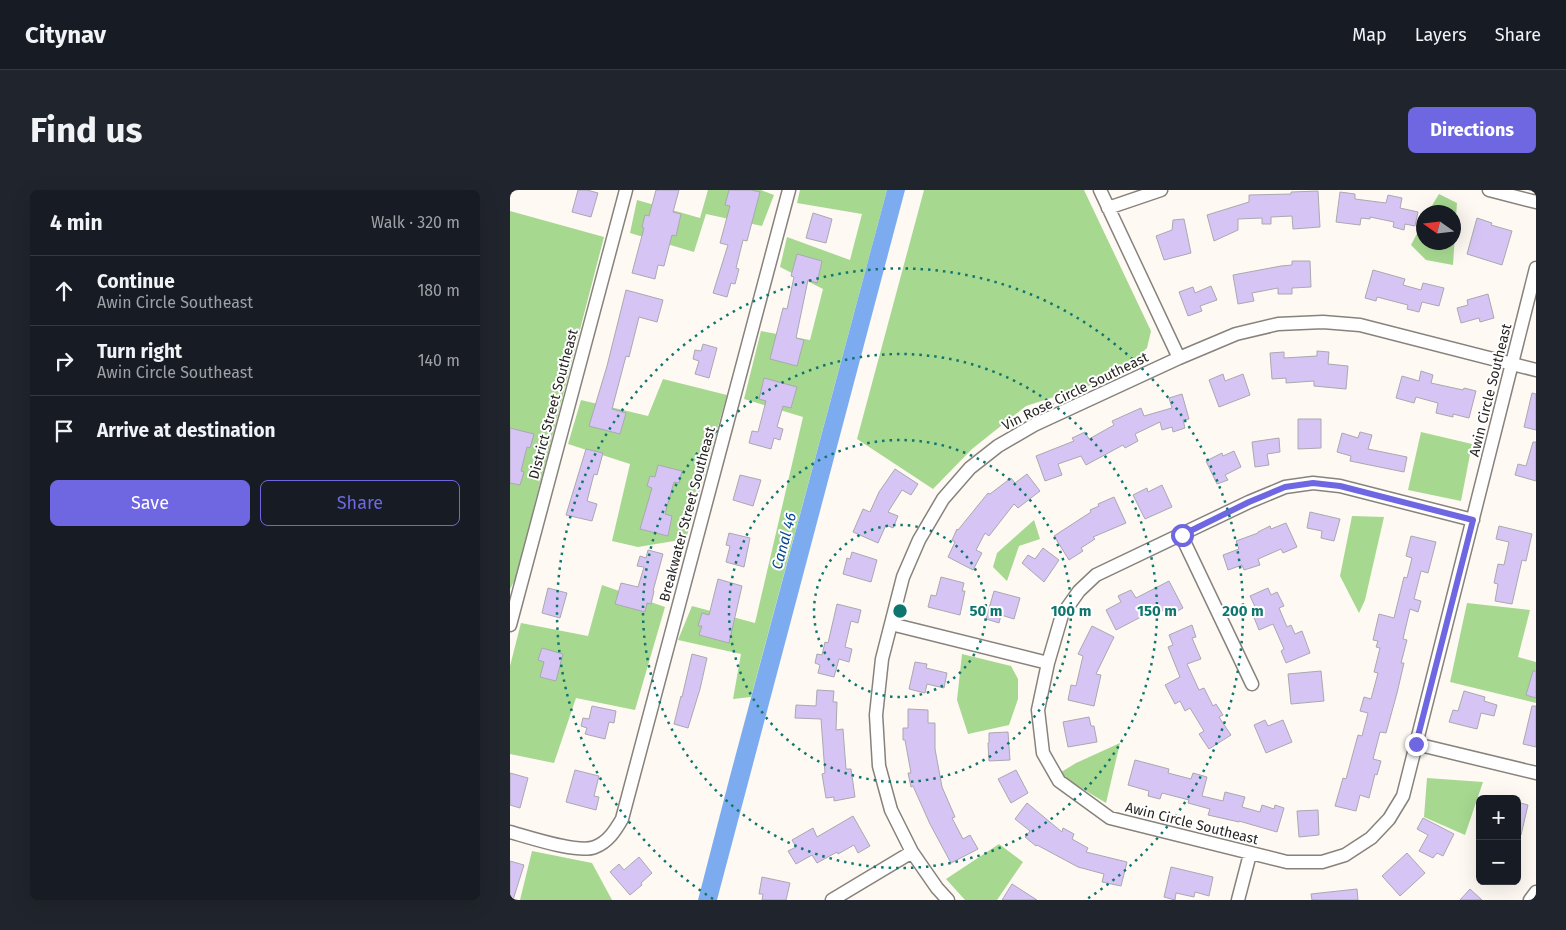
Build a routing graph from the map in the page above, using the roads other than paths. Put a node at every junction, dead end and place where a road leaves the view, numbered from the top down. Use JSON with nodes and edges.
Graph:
{"nodes":[{"id":1,"x":626,"y":190,"type":"edge"},
{"id":2,"x":789,"y":190,"type":"edge"},
{"id":3,"x":1100,"y":190,"type":"edge"},
{"id":4,"x":1161,"y":190,"type":"edge"},
{"id":5,"x":1489,"y":190,"type":"edge"},
{"id":6,"x":1536,"y":202,"type":"edge"},
{"id":7,"x":1108,"y":208,"type":"junction"},
{"id":8,"x":1536,"y":268,"type":"edge"},
{"id":9,"x":1178,"y":358,"type":"junction"},
{"id":10,"x":1512,"y":363,"type":"junction"},
{"id":11,"x":1536,"y":370,"type":"edge"},
{"id":12,"x":1473,"y":520,"type":"junction"},
{"id":13,"x":1182,"y":535,"type":"junction"},
{"id":14,"x":891,"y":624,"type":"junction"},
{"id":15,"x":510,"y":625,"type":"edge"},
{"id":16,"x":1048,"y":663,"type":"junction"},
{"id":17,"x":1252,"y":684,"type":"dead end"},
{"id":18,"x":1416,"y":744,"type":"junction"},
{"id":19,"x":1536,"y":773,"type":"edge"},
{"id":20,"x":510,"y":832,"type":"edge"},
{"id":21,"x":912,"y":852,"type":"junction"},
{"id":22,"x":1250,"y":854,"type":"junction"},
{"id":23,"x":1536,"y":892,"type":"edge"},
{"id":24,"x":832,"y":900,"type":"edge"},
{"id":25,"x":948,"y":900,"type":"edge"},
{"id":26,"x":1238,"y":900,"type":"edge"},
{"id":27,"x":1530,"y":900,"type":"edge"}],
"edges":[{"from":1,"to":15,"type":"street","name":"District Street Southeast"},
{"from":2,"to":20,"type":"street","name":"Breakwater Street Southeast"},
{"from":3,"to":7,"type":"street"},
{"from":4,"to":7,"type":"street"},
{"from":5,"to":6,"type":"street"},
{"from":7,"to":9,"type":"street"},
{"from":8,"to":10,"type":"street","name":"Awin Circle Southeast"},
{"from":9,"to":10,"type":"street","name":"Vin Rose Circle Southeast"},
{"from":9,"to":14,"type":"street","name":"Vin Rose Circle Southeast"},
{"from":10,"to":11,"type":"street","name":"Vin Rose Circle Southeast"},
{"from":10,"to":12,"type":"street","name":"Awin Circle Southeast"},
{"from":12,"to":13,"type":"street","name":"Awin Circle Southeast"},
{"from":12,"to":18,"type":"street","name":"Awin Circle Southeast"},
{"from":13,"to":16,"type":"street","name":"Awin Circle Southeast"},
{"from":13,"to":17,"type":"street"},
{"from":14,"to":16,"type":"street"},
{"from":14,"to":21,"type":"street","name":"Vin Rose Circle Southeast"},
{"from":16,"to":22,"type":"street","name":"Awin Circle Southeast"},
{"from":18,"to":19,"type":"street"},
{"from":18,"to":22,"type":"street","name":"Awin Circle Southeast"},
{"from":21,"to":24,"type":"street"},
{"from":21,"to":25,"type":"street","name":"Vin Rose Circle Southeast"},
{"from":22,"to":26,"type":"street"},
{"from":23,"to":27,"type":"street"}]}
